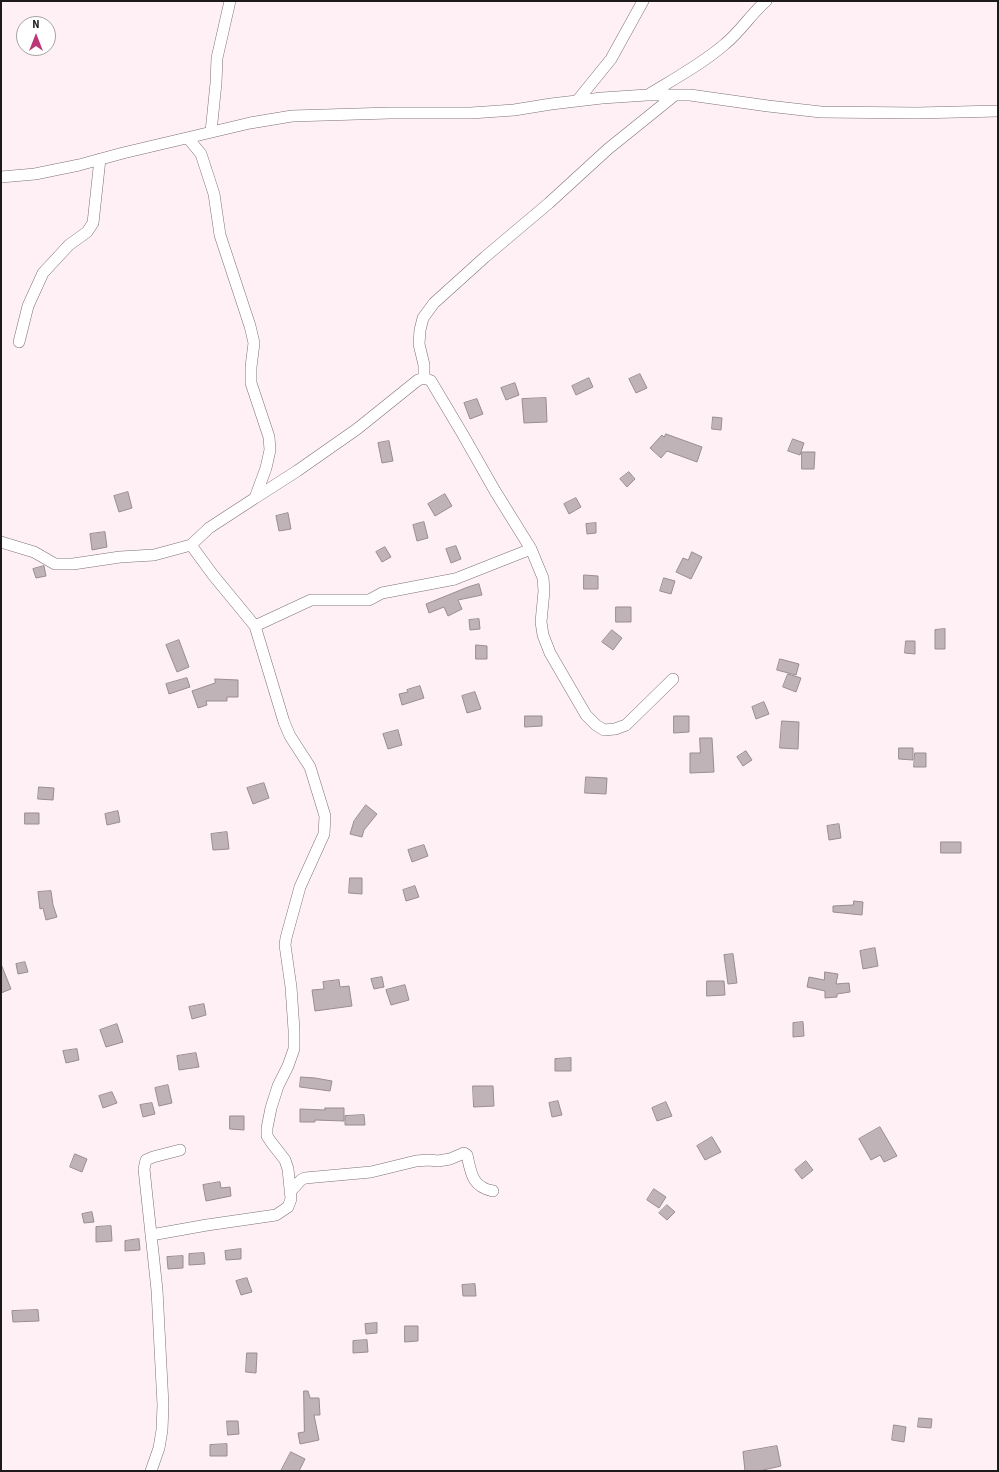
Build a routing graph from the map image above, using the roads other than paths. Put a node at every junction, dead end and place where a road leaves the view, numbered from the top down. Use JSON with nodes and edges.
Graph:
{"nodes":[{"id":1,"x":230,"y":1,"type":"edge"},
{"id":2,"x":643,"y":1,"type":"edge"},
{"id":3,"x":766,"y":1,"type":"edge"},
{"id":4,"x":647,"y":95,"type":"junction"},
{"id":5,"x":675,"y":95,"type":"junction"},
{"id":6,"x":577,"y":101,"type":"junction"},
{"id":7,"x":998,"y":111,"type":"edge"},
{"id":8,"x":211,"y":132,"type":"junction"},
{"id":9,"x":188,"y":138,"type":"junction"},
{"id":10,"x":100,"y":159,"type":"junction"},
{"id":11,"x":1,"y":176,"type":"edge"},
{"id":12,"x":18,"y":342,"type":"dead end"},
{"id":13,"x":424,"y":378,"type":"junction"},
{"id":14,"x":255,"y":498,"type":"junction"},
{"id":15,"x":1,"y":542,"type":"edge"},
{"id":16,"x":192,"y":545,"type":"junction"},
{"id":17,"x":531,"y":549,"type":"junction"},
{"id":18,"x":255,"y":626,"type":"junction"},
{"id":19,"x":673,"y":679,"type":"dead end"},
{"id":20,"x":180,"y":1150,"type":"dead end"},
{"id":21,"x":493,"y":1191,"type":"dead end"},
{"id":22,"x":290,"y":1192,"type":"junction"},
{"id":23,"x":151,"y":1235,"type":"junction"},
{"id":24,"x":151,"y":1471,"type":"edge"}],
"edges":[{"from":1,"to":8,"type":"street"},
{"from":2,"to":6,"type":"street"},
{"from":3,"to":4,"type":"street"},
{"from":4,"to":5,"type":"street"},
{"from":4,"to":6,"type":"street"},
{"from":5,"to":7,"type":"street"},
{"from":5,"to":13,"type":"street"},
{"from":6,"to":8,"type":"street"},
{"from":8,"to":9,"type":"street"},
{"from":9,"to":10,"type":"street"},
{"from":9,"to":14,"type":"street"},
{"from":10,"to":11,"type":"street"},
{"from":10,"to":12,"type":"street"},
{"from":13,"to":14,"type":"street"},
{"from":13,"to":17,"type":"street"},
{"from":14,"to":16,"type":"street"},
{"from":15,"to":16,"type":"street"},
{"from":16,"to":18,"type":"street"},
{"from":17,"to":18,"type":"street"},
{"from":17,"to":19,"type":"street"},
{"from":18,"to":22,"type":"street"},
{"from":20,"to":23,"type":"street"},
{"from":21,"to":22,"type":"street"},
{"from":22,"to":23,"type":"street"},
{"from":23,"to":24,"type":"street"}]}
